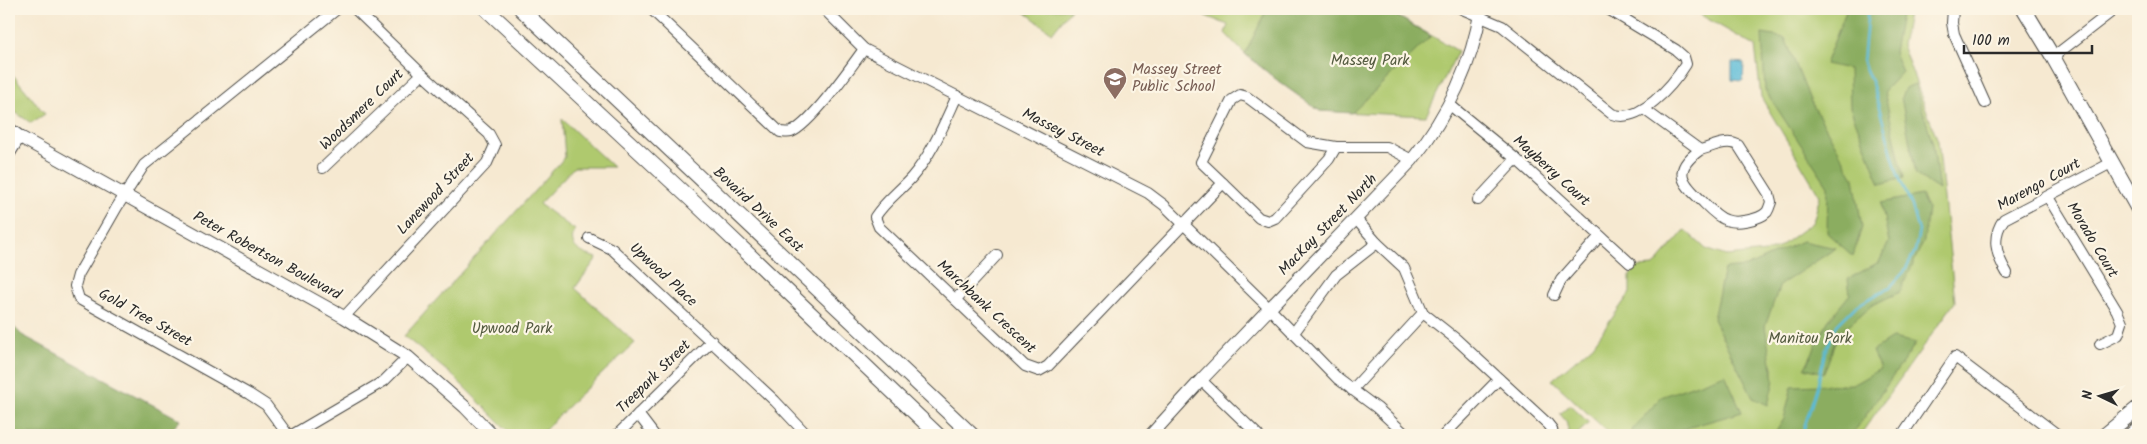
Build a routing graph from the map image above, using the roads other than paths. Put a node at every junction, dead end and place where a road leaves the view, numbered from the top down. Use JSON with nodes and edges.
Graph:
{"nodes":[{"id":1,"x":337,"y":9,"type":"edge"},
{"id":2,"x":355,"y":9,"type":"edge"},
{"id":3,"x":486,"y":9,"type":"edge"},
{"id":4,"x":520,"y":9,"type":"edge"},
{"id":5,"x":651,"y":9,"type":"edge"},
{"id":6,"x":824,"y":9,"type":"edge"},
{"id":7,"x":1462,"y":9,"type":"edge"},
{"id":8,"x":1608,"y":9,"type":"edge"},
{"id":9,"x":1953,"y":9,"type":"edge"},
{"id":10,"x":2024,"y":9,"type":"edge"},
{"id":11,"x":2115,"y":9,"type":"edge"},
{"id":12,"x":1481,"y":12,"type":"edge"},
{"id":13,"x":864,"y":49,"type":"junction"},
{"id":14,"x":2053,"y":57,"type":"junction"},
{"id":15,"x":422,"y":74,"type":"junction"},
{"id":16,"x":957,"y":96,"type":"junction"},
{"id":17,"x":1985,"y":102,"type":"dead end"},
{"id":18,"x":1450,"y":105,"type":"junction"},
{"id":19,"x":1645,"y":110,"type":"junction"},
{"id":20,"x":9,"y":129,"type":"edge"},
{"id":21,"x":20,"y":137,"type":"junction"},
{"id":22,"x":1336,"y":147,"type":"junction"},
{"id":23,"x":1700,"y":150,"type":"junction"},
{"id":24,"x":9,"y":155,"type":"edge"},
{"id":25,"x":1516,"y":159,"type":"junction"},
{"id":26,"x":1412,"y":160,"type":"junction"},
{"id":27,"x":2113,"y":162,"type":"junction"},
{"id":28,"x":323,"y":168,"type":"dead end"},
{"id":29,"x":1223,"y":183,"type":"junction"},
{"id":30,"x":125,"y":194,"type":"junction"},
{"id":31,"x":2048,"y":196,"type":"junction"},
{"id":32,"x":1478,"y":200,"type":"dead end"},
{"id":33,"x":2138,"y":209,"type":"edge"},
{"id":34,"x":1356,"y":219,"type":"junction"},
{"id":35,"x":1185,"y":224,"type":"junction"},
{"id":36,"x":1600,"y":236,"type":"junction"},
{"id":37,"x":589,"y":238,"type":"dead end"},
{"id":38,"x":1377,"y":243,"type":"junction"},
{"id":39,"x":997,"y":255,"type":"dead end"},
{"id":40,"x":1630,"y":263,"type":"dead end"},
{"id":41,"x":2007,"y":272,"type":"dead end"},
{"id":42,"x":1554,"y":295,"type":"dead end"},
{"id":43,"x":956,"y":299,"type":"junction"},
{"id":44,"x":1270,"y":309,"type":"junction"},
{"id":45,"x":1423,"y":313,"type":"junction"},
{"id":46,"x":344,"y":317,"type":"junction"},
{"id":47,"x":1293,"y":334,"type":"junction"},
{"id":48,"x":712,"y":341,"type":"junction"},
{"id":49,"x":2100,"y":344,"type":"dead end"},
{"id":50,"x":408,"y":357,"type":"junction"},
{"id":51,"x":1499,"y":379,"type":"junction"},
{"id":52,"x":1201,"y":380,"type":"junction"},
{"id":53,"x":1352,"y":390,"type":"junction"},
{"id":54,"x":2138,"y":408,"type":"edge"},
{"id":55,"x":638,"y":414,"type":"junction"},
{"id":56,"x":2138,"y":429,"type":"edge"},
{"id":57,"x":288,"y":435,"type":"edge"},
{"id":58,"x":292,"y":435,"type":"edge"},
{"id":59,"x":492,"y":435,"type":"edge"},
{"id":60,"x":617,"y":435,"type":"edge"},
{"id":61,"x":654,"y":435,"type":"edge"},
{"id":62,"x":807,"y":435,"type":"edge"},
{"id":63,"x":938,"y":435,"type":"edge"},
{"id":64,"x":972,"y":435,"type":"edge"},
{"id":65,"x":1152,"y":435,"type":"edge"},
{"id":66,"x":1258,"y":435,"type":"edge"},
{"id":67,"x":1406,"y":435,"type":"edge"},
{"id":68,"x":1444,"y":435,"type":"edge"},
{"id":69,"x":1554,"y":435,"type":"edge"},
{"id":70,"x":1902,"y":435,"type":"edge"},
{"id":71,"x":2058,"y":435,"type":"edge"},
{"id":72,"x":2105,"y":435,"type":"edge"},
{"id":73,"x":2131,"y":435,"type":"edge"}],
"edges":[{"from":1,"to":30,"type":"street"},
{"from":2,"to":15,"type":"street","name":"Lanewood Street"},
{"from":3,"to":63,"type":"main road"},
{"from":4,"to":64,"type":"main road","name":"Bovaird Drive East"},
{"from":5,"to":13,"type":"street"},
{"from":6,"to":13,"type":"street","name":"Massey Street"},
{"from":7,"to":12,"type":"street"},
{"from":8,"to":19,"type":"street"},
{"from":9,"to":17,"type":"street"},
{"from":10,"to":14,"type":"main road"},
{"from":11,"to":14,"type":"street"},
{"from":12,"to":18,"type":"street","name":"MacKay Street North"},
{"from":12,"to":19,"type":"street"},
{"from":13,"to":16,"type":"street","name":"Massey Street"},
{"from":14,"to":27,"type":"main road"},
{"from":15,"to":28,"type":"street","name":"Woodsmere Court"},
{"from":15,"to":46,"type":"street","name":"Lanewood Street"},
{"from":16,"to":35,"type":"street","name":"Massey Street"},
{"from":16,"to":43,"type":"street","name":"Marchbank Crescent"},
{"from":18,"to":25,"type":"street","name":"Mayberry Court"},
{"from":18,"to":26,"type":"street","name":"MacKay Street North"},
{"from":19,"to":23,"type":"street"},
{"from":20,"to":21,"type":"street","name":"Peter Robertson Boulevard"},
{"from":21,"to":24,"type":"street"},
{"from":21,"to":30,"type":"street","name":"Peter Robertson Boulevard"},
{"from":22,"to":26,"type":"street"},
{"from":22,"to":29,"type":"street"},
{"from":22,"to":29,"type":"street"},
{"from":23,"to":23,"type":"street"},
{"from":25,"to":32,"type":"street"},
{"from":25,"to":36,"type":"street","name":"Mayberry Court"},
{"from":26,"to":34,"type":"street","name":"MacKay Street North"},
{"from":27,"to":31,"type":"street","name":"Marengo Court"},
{"from":27,"to":33,"type":"main road"},
{"from":29,"to":35,"type":"street"},
{"from":30,"to":46,"type":"street","name":"Peter Robertson Boulevard"},
{"from":30,"to":57,"type":"street","name":"Gold Tree Street"},
{"from":31,"to":41,"type":"street","name":"Marengo Court"},
{"from":31,"to":49,"type":"street","name":"Morado Court"},
{"from":34,"to":38,"type":"street"},
{"from":34,"to":44,"type":"street","name":"MacKay Street North"},
{"from":35,"to":43,"type":"street","name":"Marchbank Crescent"},
{"from":35,"to":44,"type":"street","name":"Massey Street"},
{"from":36,"to":40,"type":"street","name":"Mayberry Court"},
{"from":36,"to":42,"type":"street"},
{"from":37,"to":48,"type":"street","name":"Upwood Place"},
{"from":38,"to":45,"type":"street"},
{"from":38,"to":47,"type":"street"},
{"from":39,"to":43,"type":"street"},
{"from":44,"to":47,"type":"street","name":"Massey Street"},
{"from":44,"to":52,"type":"street","name":"MacKay Street North"},
{"from":45,"to":51,"type":"street"},
{"from":45,"to":53,"type":"street"},
{"from":46,"to":50,"type":"street","name":"Peter Robertson Boulevard"},
{"from":47,"to":53,"type":"street","name":"Massey Street"},
{"from":48,"to":55,"type":"street","name":"Treepark Street"},
{"from":48,"to":62,"type":"street","name":"Upwood Place"},
{"from":50,"to":58,"type":"street"},
{"from":50,"to":59,"type":"street","name":"Peter Robertson Boulevard"},
{"from":51,"to":68,"type":"street"},
{"from":51,"to":69,"type":"street"},
{"from":52,"to":65,"type":"street","name":"MacKay Street North"},
{"from":52,"to":66,"type":"street"},
{"from":53,"to":67,"type":"street","name":"Massey Street"},
{"from":54,"to":72,"type":"main road"},
{"from":55,"to":60,"type":"street","name":"Treepark Street"},
{"from":55,"to":61,"type":"street"},
{"from":56,"to":73,"type":"main road"},
{"from":70,"to":71,"type":"street"}]}
